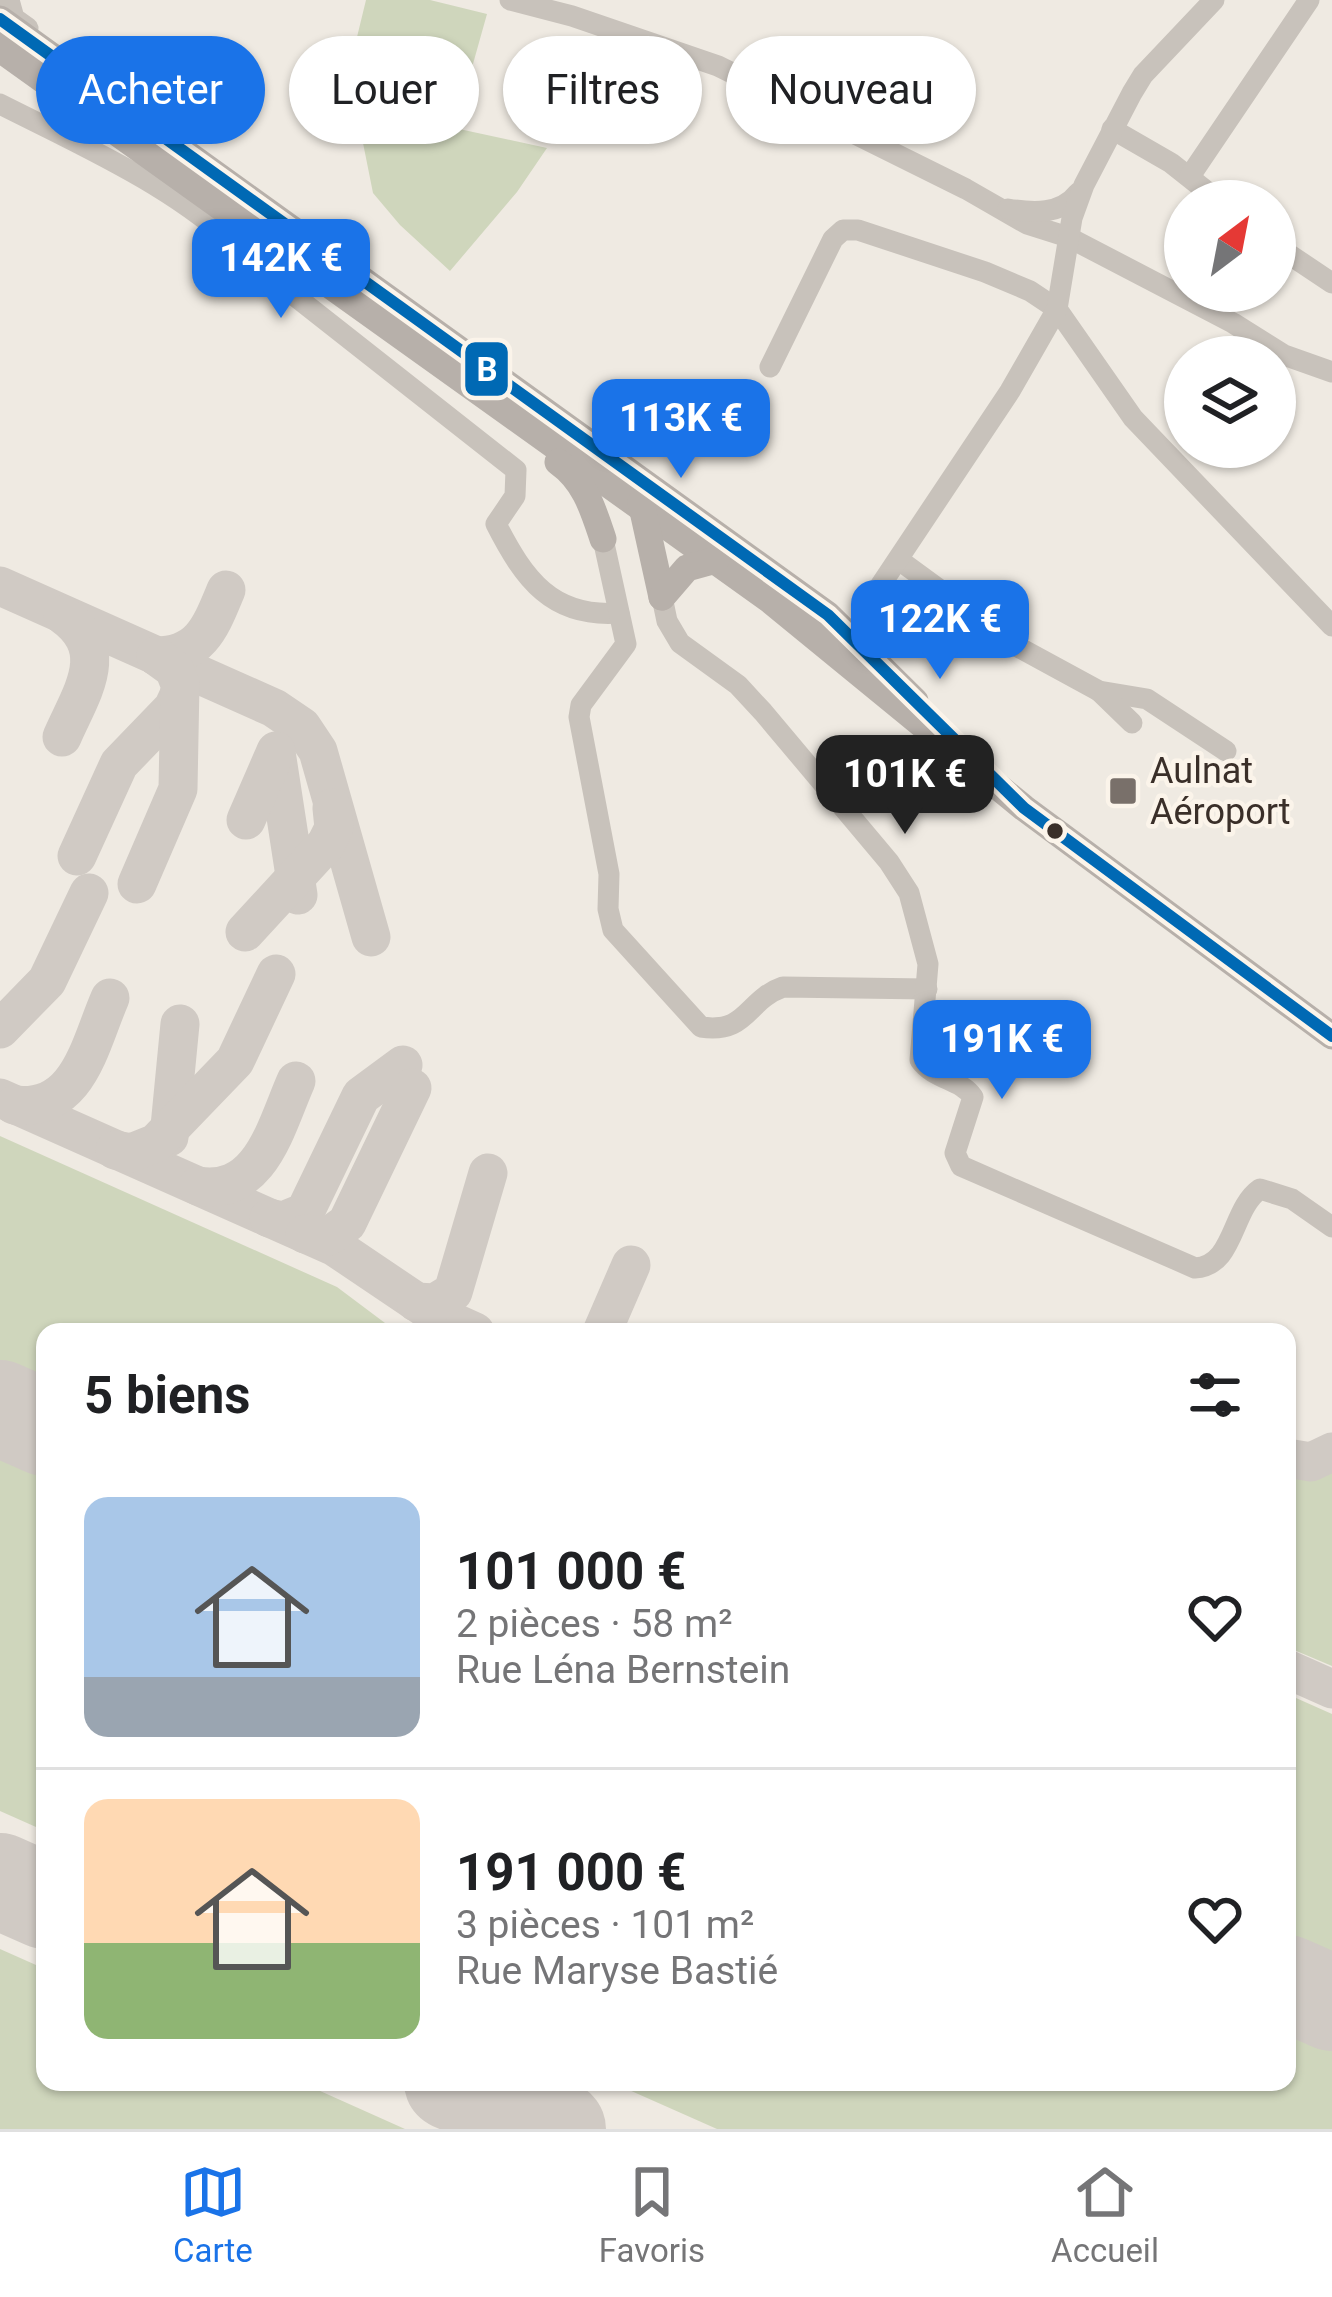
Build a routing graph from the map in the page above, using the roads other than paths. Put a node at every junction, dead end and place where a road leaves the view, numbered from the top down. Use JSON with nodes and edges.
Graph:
{"nodes":[{"id":1,"x":9,"y":0,"type":"edge"},
{"id":2,"x":510,"y":0,"type":"edge"},
{"id":3,"x":1214,"y":0,"type":"edge"},
{"id":4,"x":1309,"y":0,"type":"edge"},
{"id":5,"x":0,"y":20,"type":"edge"},
{"id":6,"x":0,"y":35,"type":"edge"},
{"id":7,"x":40,"y":36,"type":"edge"},
{"id":8,"x":36,"y":46,"type":"edge"},
{"id":9,"x":0,"y":49,"type":"edge"},
{"id":10,"x":36,"y":60,"type":"edge"},
{"id":11,"x":0,"y":104,"type":"edge"},
{"id":12,"x":1112,"y":129,"type":"junction"},
{"id":13,"x":171,"y":144,"type":"edge"},
{"id":14,"x":1190,"y":176,"type":"junction"},
{"id":15,"x":1195,"y":180,"type":"edge"},
{"id":16,"x":1084,"y":185,"type":"junction"},
{"id":17,"x":1001,"y":208,"type":"junction"},
{"id":18,"x":1068,"y":237,"type":"junction"},
{"id":19,"x":1296,"y":258,"type":"edge"},
{"id":20,"x":1332,"y":283,"type":"edge"},
{"id":21,"x":333,"y":287,"type":"junction"},
{"id":22,"x":1057,"y":309,"type":"junction"},
{"id":23,"x":770,"y":367,"type":"dead end"},
{"id":24,"x":1332,"y":372,"type":"edge"},
{"id":25,"x":625,"y":470,"type":"junction"},
{"id":26,"x":638,"y":502,"type":"junction"},
{"id":27,"x":603,"y":539,"type":"junction"},
{"id":28,"x":716,"y":560,"type":"junction"},
{"id":29,"x":899,"y":560,"type":"junction"},
{"id":30,"x":793,"y":591,"type":"junction"},
{"id":31,"x":874,"y":595,"type":"dead end"},
{"id":32,"x":662,"y":597,"type":"junction"},
{"id":33,"x":619,"y":613,"type":"junction"},
{"id":34,"x":1332,"y":626,"type":"edge"},
{"id":35,"x":1099,"y":691,"type":"junction"},
{"id":36,"x":1132,"y":723,"type":"dead end"},
{"id":37,"x":1226,"y":751,"type":"dead end"},
{"id":38,"x":987,"y":777,"type":"junction"},
{"id":39,"x":927,"y":989,"type":"junction"},
{"id":40,"x":1332,"y":1036,"type":"edge"},
{"id":41,"x":1332,"y":1227,"type":"edge"}],
"edges":[{"from":1,"to":7,"type":"street"},
{"from":2,"to":17,"type":"street"},
{"from":3,"to":12,"type":"street"},
{"from":4,"to":14,"type":"street"},
{"from":5,"to":8,"type":"main road"},
{"from":6,"to":10,"type":"street"},
{"from":9,"to":21,"type":"main road"},
{"from":11,"to":33,"type":"street"},
{"from":12,"to":14,"type":"street"},
{"from":12,"to":16,"type":"street"},
{"from":13,"to":25,"type":"main road"},
{"from":14,"to":15,"type":"street"},
{"from":16,"to":17,"type":"street"},
{"from":16,"to":18,"type":"street"},
{"from":17,"to":18,"type":"street"},
{"from":18,"to":22,"type":"street"},
{"from":18,"to":24,"type":"street"},
{"from":19,"to":20,"type":"street"},
{"from":21,"to":26,"type":"main road"},
{"from":21,"to":27,"type":"main road"},
{"from":22,"to":23,"type":"street"},
{"from":22,"to":29,"type":"street"},
{"from":22,"to":34,"type":"street"},
{"from":25,"to":26,"type":"main road"},
{"from":25,"to":30,"type":"main road"},
{"from":26,"to":27,"type":"main road"},
{"from":26,"to":28,"type":"main road"},
{"from":26,"to":30,"type":"main road"},
{"from":26,"to":32,"type":"main road"},
{"from":27,"to":33,"type":"street"},
{"from":28,"to":32,"type":"main road"},
{"from":28,"to":38,"type":"main road"},
{"from":29,"to":31,"type":"street"},
{"from":29,"to":35,"type":"street"},
{"from":30,"to":38,"type":"main road"},
{"from":32,"to":39,"type":"street"},
{"from":33,"to":39,"type":"street"},
{"from":35,"to":36,"type":"street"},
{"from":35,"to":37,"type":"street"},
{"from":38,"to":40,"type":"main road"},
{"from":39,"to":41,"type":"street"}]}
